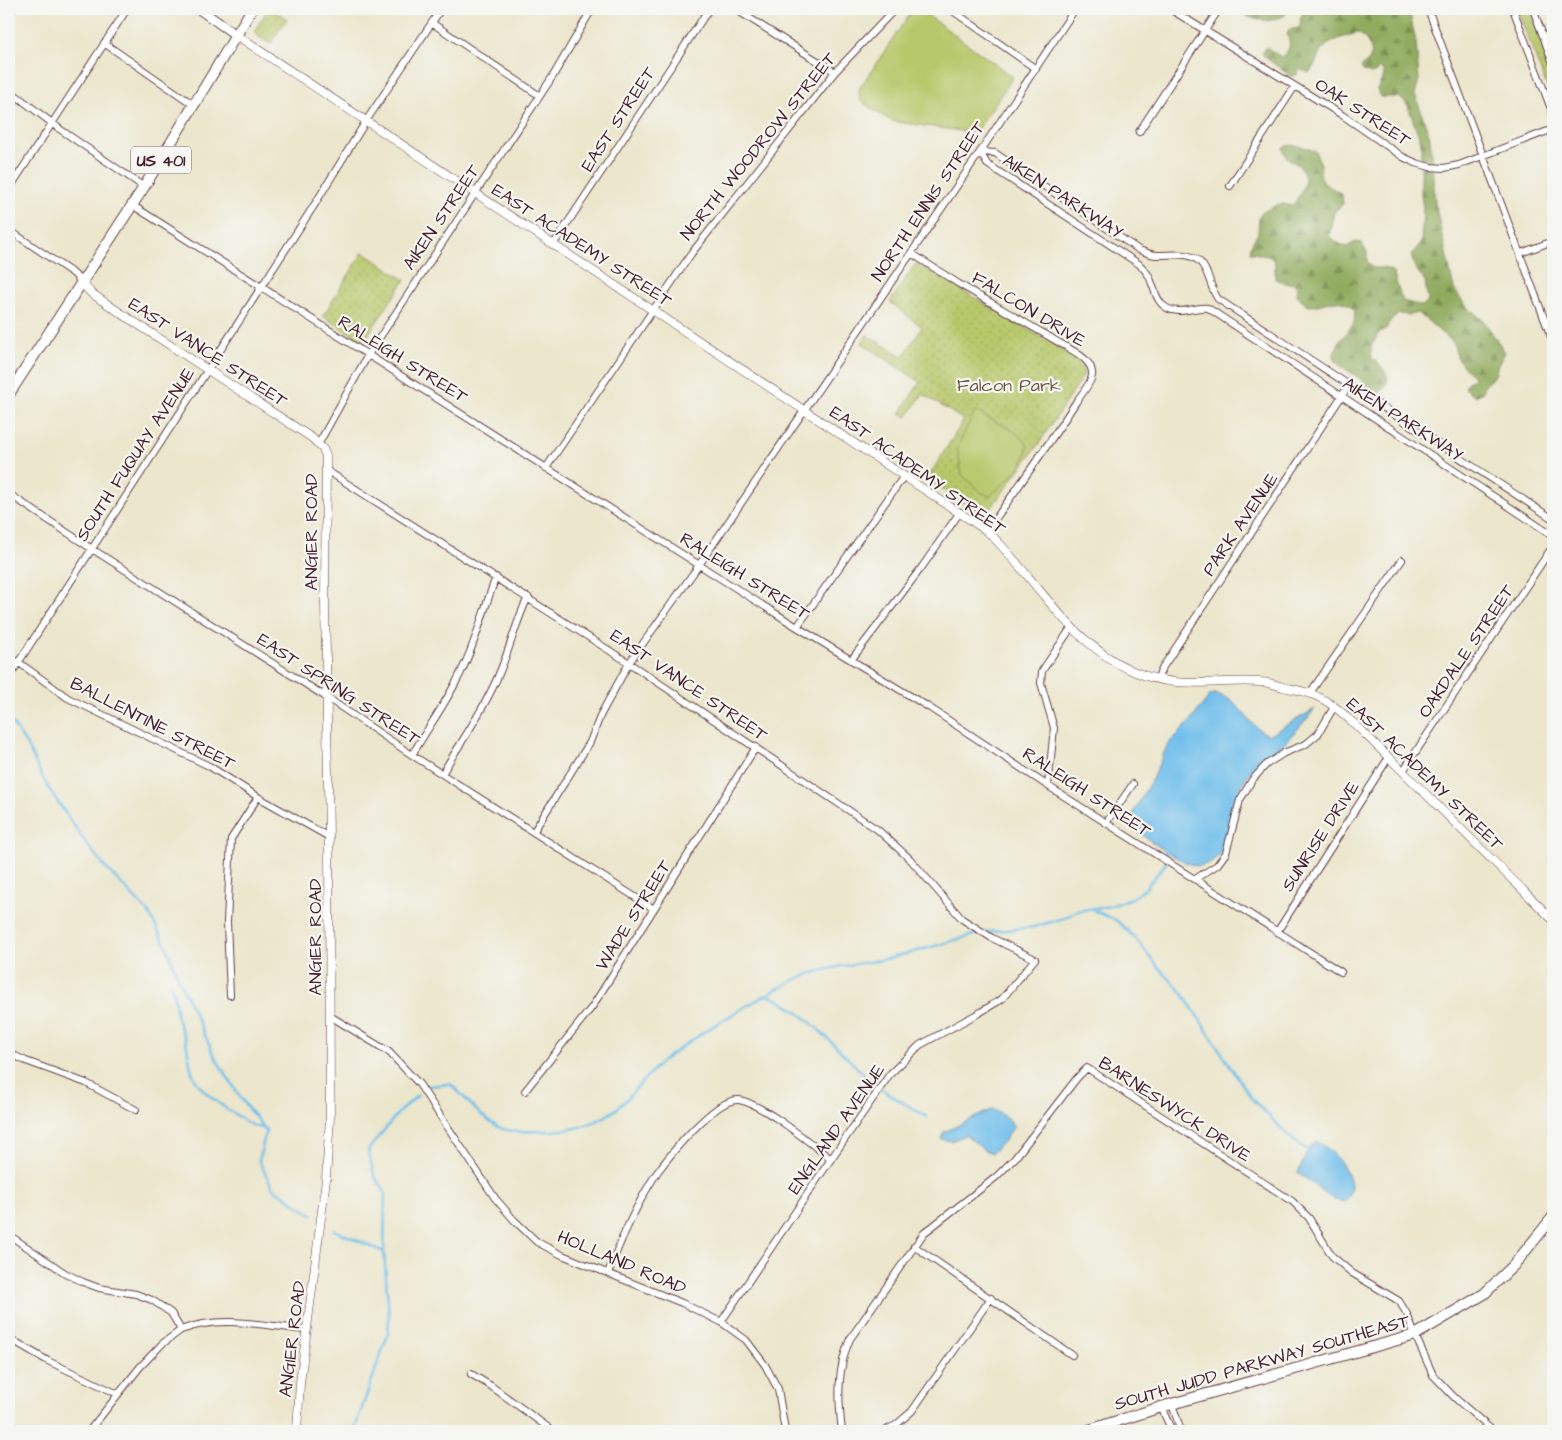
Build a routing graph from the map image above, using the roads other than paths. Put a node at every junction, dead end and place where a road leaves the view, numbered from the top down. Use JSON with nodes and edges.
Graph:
{"nodes":[{"id":1,"x":126,"y":9,"type":"edge"},
{"id":2,"x":199,"y":9,"type":"edge"},
{"id":3,"x":252,"y":9,"type":"edge"},
{"id":4,"x":441,"y":9,"type":"edge"},
{"id":5,"x":592,"y":9,"type":"edge"},
{"id":6,"x":709,"y":9,"type":"edge"},
{"id":7,"x":735,"y":9,"type":"edge"},
{"id":8,"x":896,"y":9,"type":"edge"},
{"id":9,"x":950,"y":9,"type":"edge"},
{"id":10,"x":1075,"y":9,"type":"edge"},
{"id":11,"x":1170,"y":9,"type":"edge"},
{"id":12,"x":1219,"y":9,"type":"edge"},
{"id":13,"x":1428,"y":9,"type":"edge"},
{"id":14,"x":1513,"y":9,"type":"edge"},
{"id":15,"x":1533,"y":9,"type":"edge"},
{"id":16,"x":432,"y":23,"type":"junction"},
{"id":17,"x":1205,"y":30,"type":"junction"},
{"id":18,"x":236,"y":35,"type":"junction"},
{"id":19,"x":104,"y":43,"type":"junction"},
{"id":20,"x":1553,"y":63,"type":"edge"},
{"id":21,"x":1036,"y":69,"type":"junction"},
{"id":22,"x":835,"y":72,"type":"junction"},
{"id":23,"x":1295,"y":86,"type":"junction"},
{"id":24,"x":9,"y":90,"type":"edge"},
{"id":25,"x":540,"y":96,"type":"junction"},
{"id":26,"x":194,"y":105,"type":"junction"},
{"id":27,"x":1553,"y":114,"type":"edge"},
{"id":28,"x":366,"y":121,"type":"junction"},
{"id":29,"x":52,"y":122,"type":"junction"},
{"id":30,"x":1553,"y":129,"type":"edge"},
{"id":31,"x":1139,"y":132,"type":"dead end"},
{"id":32,"x":980,"y":152,"type":"junction"},
{"id":33,"x":1484,"y":155,"type":"junction"},
{"id":34,"x":1230,"y":186,"type":"dead end"},
{"id":35,"x":144,"y":187,"type":"junction"},
{"id":36,"x":9,"y":189,"type":"edge"},
{"id":37,"x":476,"y":193,"type":"junction"},
{"id":38,"x":132,"y":205,"type":"junction"},
{"id":39,"x":9,"y":230,"type":"edge"},
{"id":40,"x":1553,"y":241,"type":"edge"},
{"id":41,"x":553,"y":245,"type":"junction"},
{"id":42,"x":1145,"y":252,"type":"junction"},
{"id":43,"x":1521,"y":253,"type":"junction"},
{"id":44,"x":910,"y":254,"type":"junction"},
{"id":45,"x":1138,"y":263,"type":"junction"},
{"id":46,"x":82,"y":283,"type":"junction"},
{"id":47,"x":261,"y":287,"type":"junction"},
{"id":48,"x":1218,"y":299,"type":"junction"},
{"id":49,"x":652,"y":309,"type":"junction"},
{"id":50,"x":1211,"y":310,"type":"junction"},
{"id":51,"x":1553,"y":342,"type":"edge"},
{"id":52,"x":368,"y":355,"type":"junction"},
{"id":53,"x":207,"y":370,"type":"junction"},
{"id":54,"x":1349,"y":385,"type":"junction"},
{"id":55,"x":9,"y":394,"type":"edge"},
{"id":56,"x":1341,"y":398,"type":"junction"},
{"id":57,"x":804,"y":410,"type":"junction"},
{"id":58,"x":319,"y":443,"type":"junction"},
{"id":59,"x":546,"y":468,"type":"junction"},
{"id":60,"x":326,"y":470,"type":"junction"},
{"id":61,"x":904,"y":476,"type":"junction"},
{"id":62,"x":9,"y":494,"type":"edge"},
{"id":63,"x":960,"y":512,"type":"junction"},
{"id":64,"x":1553,"y":519,"type":"edge"},
{"id":65,"x":987,"y":531,"type":"junction"},
{"id":66,"x":1553,"y":533,"type":"edge"},
{"id":67,"x":1553,"y":546,"type":"edge"},
{"id":68,"x":92,"y":549,"type":"junction"},
{"id":69,"x":1402,"y":560,"type":"dead end"},
{"id":70,"x":699,"y":565,"type":"junction"},
{"id":71,"x":496,"y":577,"type":"junction"},
{"id":72,"x":528,"y":597,"type":"junction"},
{"id":73,"x":798,"y":627,"type":"junction"},
{"id":74,"x":1071,"y":628,"type":"junction"},
{"id":75,"x":852,"y":659,"type":"junction"},
{"id":76,"x":18,"y":662,"type":"junction"},
{"id":77,"x":629,"y":663,"type":"junction"},
{"id":78,"x":9,"y":677,"type":"edge"},
{"id":79,"x":1157,"y":679,"type":"junction"},
{"id":80,"x":1310,"y":694,"type":"junction"},
{"id":81,"x":326,"y":697,"type":"junction"},
{"id":82,"x":1334,"y":707,"type":"junction"},
{"id":83,"x":756,"y":747,"type":"junction"},
{"id":84,"x":412,"y":755,"type":"junction"},
{"id":85,"x":1388,"y":757,"type":"junction"},
{"id":86,"x":1403,"y":771,"type":"junction"},
{"id":87,"x":442,"y":774,"type":"junction"},
{"id":88,"x":1133,"y":784,"type":"dead end"},
{"id":89,"x":1048,"y":786,"type":"junction"},
{"id":90,"x":258,"y":797,"type":"junction"},
{"id":91,"x":1106,"y":823,"type":"junction"},
{"id":92,"x":534,"y":831,"type":"junction"},
{"id":93,"x":329,"y":837,"type":"junction"},
{"id":94,"x":1195,"y":879,"type":"junction"},
{"id":95,"x":654,"y":909,"type":"junction"},
{"id":96,"x":1553,"y":920,"type":"edge"},
{"id":97,"x":1277,"y":932,"type":"junction"},
{"id":98,"x":1016,"y":949,"type":"joint"},
{"id":99,"x":1340,"y":972,"type":"dead end"},
{"id":100,"x":230,"y":996,"type":"dead end"},
{"id":101,"x":330,"y":1016,"type":"junction"},
{"id":102,"x":9,"y":1053,"type":"edge"},
{"id":103,"x":525,"y":1091,"type":"dead end"},
{"id":104,"x":136,"y":1110,"type":"dead end"},
{"id":105,"x":830,"y":1159,"type":"junction"},
{"id":106,"x":1553,"y":1217,"type":"edge"},
{"id":107,"x":9,"y":1235,"type":"edge"},
{"id":108,"x":914,"y":1246,"type":"junction"},
{"id":109,"x":608,"y":1273,"type":"junction"},
{"id":110,"x":991,"y":1298,"type":"junction"},
{"id":111,"x":721,"y":1322,"type":"junction"},
{"id":112,"x":181,"y":1330,"type":"junction"},
{"id":113,"x":307,"y":1330,"type":"junction"},
{"id":114,"x":1415,"y":1335,"type":"junction"},
{"id":115,"x":9,"y":1338,"type":"edge"},
{"id":116,"x":1072,"y":1355,"type":"dead end"},
{"id":117,"x":471,"y":1374,"type":"dead end"},
{"id":118,"x":118,"y":1394,"type":"junction"},
{"id":119,"x":1166,"y":1406,"type":"junction"},
{"id":120,"x":88,"y":1431,"type":"edge"},
{"id":121,"x":297,"y":1431,"type":"edge"},
{"id":122,"x":554,"y":1431,"type":"edge"},
{"id":123,"x":785,"y":1431,"type":"edge"},
{"id":124,"x":842,"y":1431,"type":"edge"},
{"id":125,"x":884,"y":1431,"type":"edge"},
{"id":126,"x":1086,"y":1431,"type":"edge"},
{"id":127,"x":1172,"y":1431,"type":"edge"},
{"id":128,"x":1181,"y":1431,"type":"edge"},
{"id":129,"x":1493,"y":1431,"type":"edge"}],
"edges":[{"from":1,"to":19,"type":"street"},
{"from":2,"to":18,"type":"main road"},
{"from":3,"to":18,"type":"main road","number":"US 401"},
{"from":4,"to":16,"type":"street","name":"SOUTH FUQUAY AVENUE"},
{"from":5,"to":25,"type":"street","name":"AIKEN STREET"},
{"from":6,"to":41,"type":"street","name":"EAST STREET"},
{"from":7,"to":22,"type":"street"},
{"from":8,"to":22,"type":"street","name":"NORTH WOODROW STREET"},
{"from":9,"to":21,"type":"street"},
{"from":10,"to":21,"type":"street","name":"NORTH ENNIS STREET"},
{"from":11,"to":17,"type":"street","name":"OAK STREET"},
{"from":12,"to":17,"type":"street"},
{"from":13,"to":33,"type":"street"},
{"from":14,"to":27,"type":"street"},
{"from":15,"to":20,"type":"street"},
{"from":16,"to":25,"type":"street"},
{"from":16,"to":28,"type":"street","name":"SOUTH FUQUAY AVENUE"},
{"from":17,"to":23,"type":"street","name":"OAK STREET"},
{"from":17,"to":31,"type":"street"},
{"from":18,"to":26,"type":"main road","number":"US 401"},
{"from":18,"to":28,"type":"street","name":"EAST ACADEMY STREET"},
{"from":19,"to":26,"type":"street"},
{"from":19,"to":29,"type":"street"},
{"from":21,"to":32,"type":"street","name":"NORTH ENNIS STREET"},
{"from":22,"to":49,"type":"street","name":"NORTH WOODROW STREET"},
{"from":23,"to":33,"type":"street","name":"OAK STREET"},
{"from":23,"to":34,"type":"street"},
{"from":24,"to":29,"type":"street"},
{"from":25,"to":37,"type":"street","name":"AIKEN STREET"},
{"from":26,"to":35,"type":"main road","number":"US 401"},
{"from":28,"to":37,"type":"street","name":"EAST ACADEMY STREET"},
{"from":28,"to":47,"type":"street","name":"SOUTH FUQUAY AVENUE"},
{"from":29,"to":35,"type":"street"},
{"from":29,"to":36,"type":"street"},
{"from":30,"to":33,"type":"street","name":"OAK STREET"},
{"from":32,"to":42,"type":"street","name":"AIKEN PARKWAY"},
{"from":32,"to":44,"type":"street","name":"NORTH ENNIS STREET"},
{"from":32,"to":45,"type":"street","name":"AIKEN PARKWAY"},
{"from":33,"to":43,"type":"street"},
{"from":35,"to":38,"type":"main road","number":"US 401"},
{"from":37,"to":41,"type":"street","name":"EAST ACADEMY STREET"},
{"from":37,"to":52,"type":"street","name":"AIKEN STREET"},
{"from":38,"to":46,"type":"main road","number":"US 401"},
{"from":38,"to":47,"type":"street","name":"RALEIGH STREET"},
{"from":39,"to":46,"type":"street"},
{"from":40,"to":43,"type":"street"},
{"from":41,"to":49,"type":"street","name":"EAST ACADEMY STREET"},
{"from":42,"to":45,"type":"street"},
{"from":42,"to":48,"type":"street","name":"AIKEN PARKWAY"},
{"from":43,"to":51,"type":"street"},
{"from":44,"to":57,"type":"street","name":"NORTH ENNIS STREET"},
{"from":44,"to":65,"type":"street","name":"FALCON DRIVE"},
{"from":45,"to":50,"type":"street","name":"AIKEN PARKWAY"},
{"from":46,"to":53,"type":"street","name":"EAST VANCE STREET"},
{"from":46,"to":55,"type":"main road","number":"US 401"},
{"from":47,"to":52,"type":"street","name":"RALEIGH STREET"},
{"from":47,"to":53,"type":"street","name":"SOUTH FUQUAY AVENUE"},
{"from":48,"to":50,"type":"street"},
{"from":48,"to":54,"type":"street","name":"AIKEN PARKWAY"},
{"from":49,"to":57,"type":"street","name":"EAST ACADEMY STREET"},
{"from":49,"to":59,"type":"street","name":"NORTH WOODROW STREET"},
{"from":50,"to":56,"type":"street","name":"AIKEN PARKWAY"},
{"from":52,"to":58,"type":"street","name":"AIKEN STREET"},
{"from":52,"to":59,"type":"street","name":"RALEIGH STREET"},
{"from":53,"to":58,"type":"street","name":"EAST VANCE STREET"},
{"from":53,"to":68,"type":"street","name":"SOUTH FUQUAY AVENUE"},
{"from":54,"to":56,"type":"street","name":"PARK AVENUE"},
{"from":54,"to":64,"type":"street","name":"AIKEN PARKWAY"},
{"from":56,"to":66,"type":"street","name":"AIKEN PARKWAY"},
{"from":56,"to":79,"type":"street","name":"PARK AVENUE"},
{"from":57,"to":61,"type":"street","name":"EAST ACADEMY STREET"},
{"from":57,"to":70,"type":"street","name":"NORTH ENNIS STREET"},
{"from":58,"to":60,"type":"street","name":"ANGIER ROAD"},
{"from":59,"to":70,"type":"street","name":"RALEIGH STREET"},
{"from":60,"to":71,"type":"street","name":"EAST VANCE STREET"},
{"from":60,"to":81,"type":"street","name":"ANGIER ROAD"},
{"from":61,"to":63,"type":"street","name":"EAST ACADEMY STREET"},
{"from":61,"to":73,"type":"street"},
{"from":62,"to":68,"type":"street","name":"EAST SPRING STREET"},
{"from":63,"to":65,"type":"street","name":"EAST ACADEMY STREET"},
{"from":63,"to":75,"type":"street"},
{"from":65,"to":74,"type":"street","name":"EAST ACADEMY STREET"},
{"from":67,"to":86,"type":"street","name":"OAKDALE STREET"},
{"from":68,"to":76,"type":"street","name":"SOUTH FUQUAY AVENUE"},
{"from":68,"to":81,"type":"street","name":"EAST SPRING STREET"},
{"from":69,"to":80,"type":"street"},
{"from":70,"to":73,"type":"street","name":"RALEIGH STREET"},
{"from":70,"to":77,"type":"street","name":"NORTH ENNIS STREET"},
{"from":71,"to":72,"type":"street","name":"EAST VANCE STREET"},
{"from":71,"to":84,"type":"street"},
{"from":72,"to":77,"type":"street","name":"EAST VANCE STREET"},
{"from":72,"to":87,"type":"street"},
{"from":73,"to":75,"type":"street","name":"RALEIGH STREET"},
{"from":74,"to":79,"type":"street","name":"EAST ACADEMY STREET"},
{"from":74,"to":89,"type":"street"},
{"from":75,"to":89,"type":"street","name":"RALEIGH STREET"},
{"from":76,"to":78,"type":"street","name":"SOUTH FUQUAY AVENUE"},
{"from":76,"to":90,"type":"street","name":"BALLENTINE STREET"},
{"from":77,"to":83,"type":"street","name":"EAST VANCE STREET"},
{"from":77,"to":92,"type":"street","name":"NORTH ENNIS STREET"},
{"from":79,"to":80,"type":"street","name":"EAST ACADEMY STREET"},
{"from":80,"to":82,"type":"street","name":"EAST ACADEMY STREET"},
{"from":81,"to":84,"type":"street","name":"EAST SPRING STREET"},
{"from":81,"to":93,"type":"street","name":"ANGIER ROAD"},
{"from":82,"to":85,"type":"street","name":"EAST ACADEMY STREET"},
{"from":82,"to":94,"type":"street"},
{"from":83,"to":95,"type":"street","name":"WADE STREET"},
{"from":83,"to":98,"type":"street","name":"EAST VANCE STREET"},
{"from":84,"to":87,"type":"street","name":"EAST SPRING STREET"},
{"from":85,"to":86,"type":"street","name":"EAST ACADEMY STREET"},
{"from":85,"to":97,"type":"street","name":"SUNRISE DRIVE"},
{"from":86,"to":96,"type":"street","name":"EAST ACADEMY STREET"},
{"from":87,"to":92,"type":"street","name":"EAST SPRING STREET"},
{"from":88,"to":91,"type":"street"},
{"from":89,"to":91,"type":"street","name":"RALEIGH STREET"},
{"from":90,"to":93,"type":"street","name":"BALLENTINE STREET"},
{"from":90,"to":100,"type":"street"},
{"from":91,"to":94,"type":"street","name":"RALEIGH STREET"},
{"from":92,"to":95,"type":"street","name":"EAST SPRING STREET"},
{"from":93,"to":101,"type":"street","name":"ANGIER ROAD"},
{"from":94,"to":97,"type":"street","name":"RALEIGH STREET"},
{"from":95,"to":103,"type":"street","name":"WADE STREET"},
{"from":97,"to":99,"type":"street","name":"RALEIGH STREET"},
{"from":98,"to":105,"type":"street","name":"ENGLAND AVENUE"},
{"from":101,"to":109,"type":"street","name":"HOLLAND ROAD"},
{"from":101,"to":113,"type":"street","name":"ANGIER ROAD"},
{"from":102,"to":104,"type":"street"},
{"from":105,"to":109,"type":"street"},
{"from":105,"to":111,"type":"street","name":"ENGLAND AVENUE"},
{"from":106,"to":114,"type":"main road","name":"SOUTH JUDD PARKWAY SOUTHEAST"},
{"from":107,"to":112,"type":"street"},
{"from":108,"to":110,"type":"street"},
{"from":108,"to":114,"type":"street","name":"BARNESWYCK DRIVE"},
{"from":108,"to":124,"type":"street","name":"BARNESWYCK DRIVE"},
{"from":109,"to":111,"type":"street","name":"HOLLAND ROAD"},
{"from":110,"to":116,"type":"street"},
{"from":110,"to":125,"type":"street"},
{"from":111,"to":123,"type":"street","name":"HOLLAND ROAD"},
{"from":112,"to":113,"type":"street"},
{"from":112,"to":118,"type":"street"},
{"from":113,"to":121,"type":"street","name":"ANGIER ROAD"},
{"from":114,"to":119,"type":"main road","name":"SOUTH JUDD PARKWAY SOUTHEAST"},
{"from":114,"to":129,"type":"street","name":"BARNESWYCK DRIVE"},
{"from":115,"to":118,"type":"street"},
{"from":117,"to":122,"type":"street"},
{"from":118,"to":120,"type":"street"},
{"from":119,"to":126,"type":"main road","name":"SOUTH JUDD PARKWAY SOUTHEAST"},
{"from":119,"to":127,"type":"street"},
{"from":119,"to":128,"type":"street"}]}
